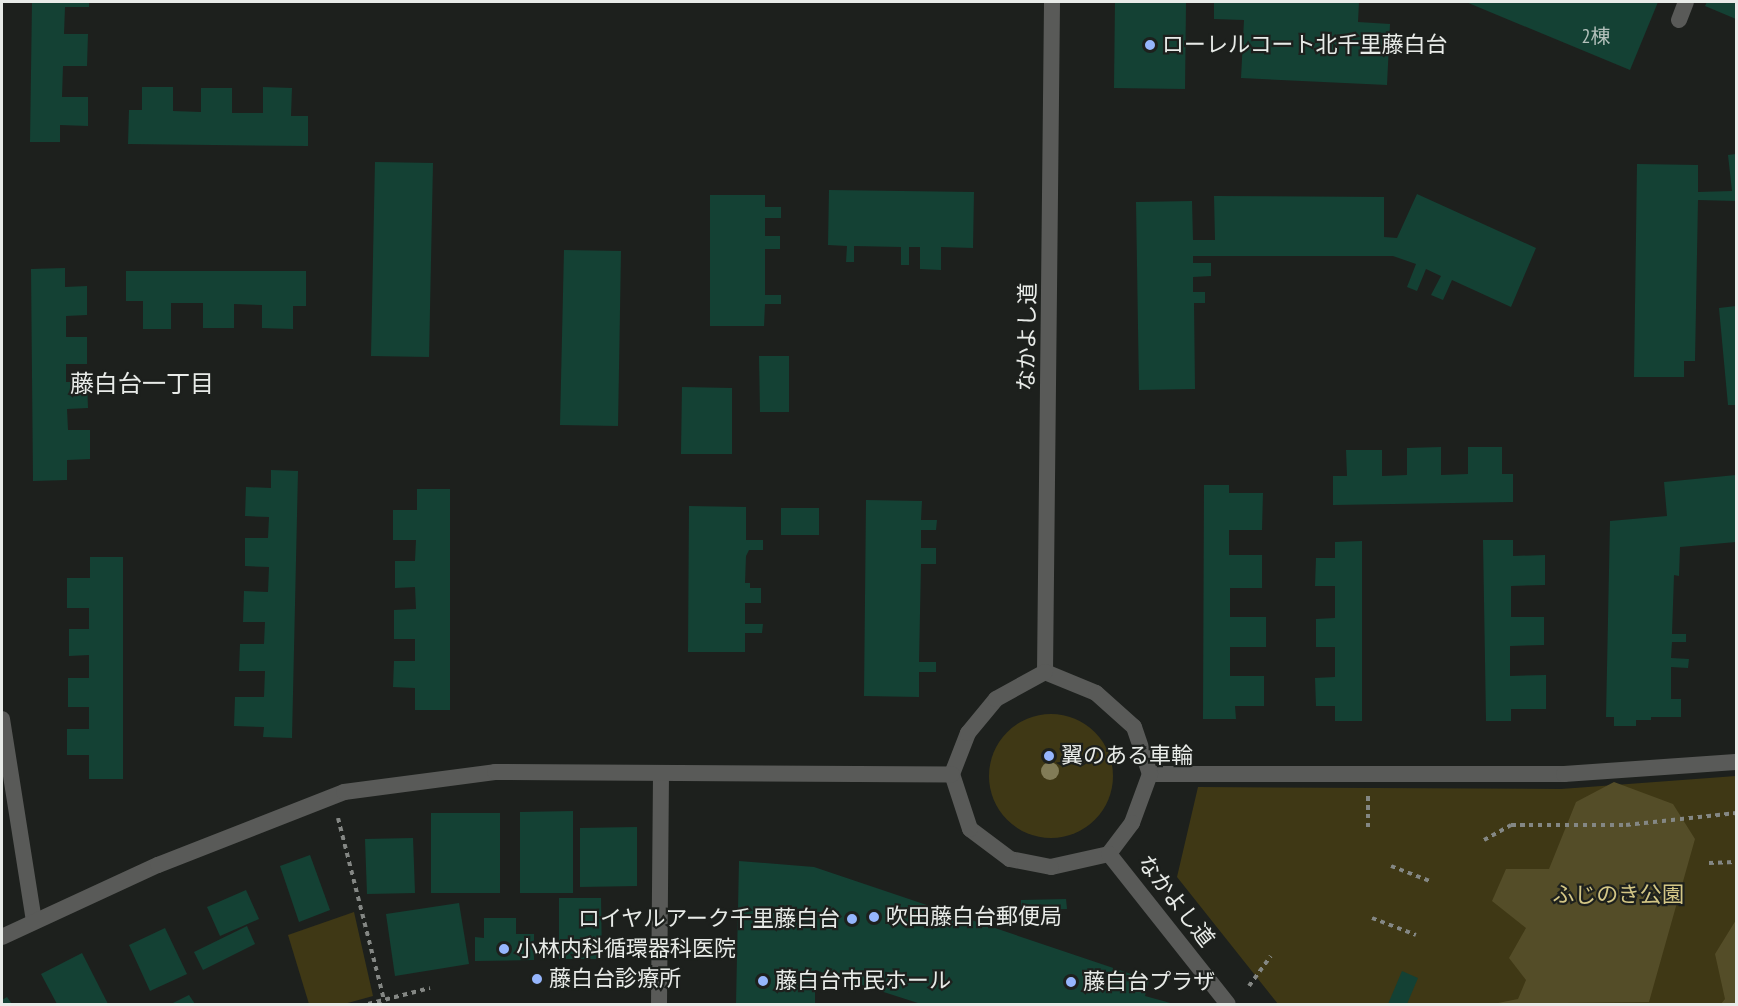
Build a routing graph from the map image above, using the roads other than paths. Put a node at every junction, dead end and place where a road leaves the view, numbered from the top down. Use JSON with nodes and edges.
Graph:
{"nodes":[{"id":1,"x":1052,"y":2,"type":"edge"},
{"id":2,"x":1686,"y":2,"type":"edge"},
{"id":3,"x":1678,"y":20,"type":"dead end"},
{"id":4,"x":1046,"y":672,"type":"junction"},
{"id":5,"x":2,"y":719,"type":"edge"},
{"id":6,"x":1737,"y":762,"type":"edge"},
{"id":7,"x":661,"y":773,"type":"junction"},
{"id":8,"x":952,"y":774,"type":"junction"},
{"id":9,"x":1150,"y":774,"type":"junction"},
{"id":10,"x":1109,"y":854,"type":"junction"},
{"id":11,"x":34,"y":920,"type":"junction"},
{"id":12,"x":2,"y":937,"type":"edge"},
{"id":13,"x":659,"y":1005,"type":"edge"},
{"id":14,"x":1228,"y":1005,"type":"edge"}],
"edges":[{"from":1,"to":4,"type":"street","name":"なかよし道"},
{"from":2,"to":3,"type":"street"},
{"from":4,"to":8,"type":"street"},
{"from":4,"to":9,"type":"street"},
{"from":5,"to":11,"type":"street"},
{"from":6,"to":9,"type":"street"},
{"from":7,"to":8,"type":"street"},
{"from":7,"to":11,"type":"street"},
{"from":7,"to":13,"type":"street"},
{"from":8,"to":10,"type":"street"},
{"from":9,"to":10,"type":"street"},
{"from":10,"to":14,"type":"street","name":"なかよし道"},
{"from":11,"to":12,"type":"street"}]}
